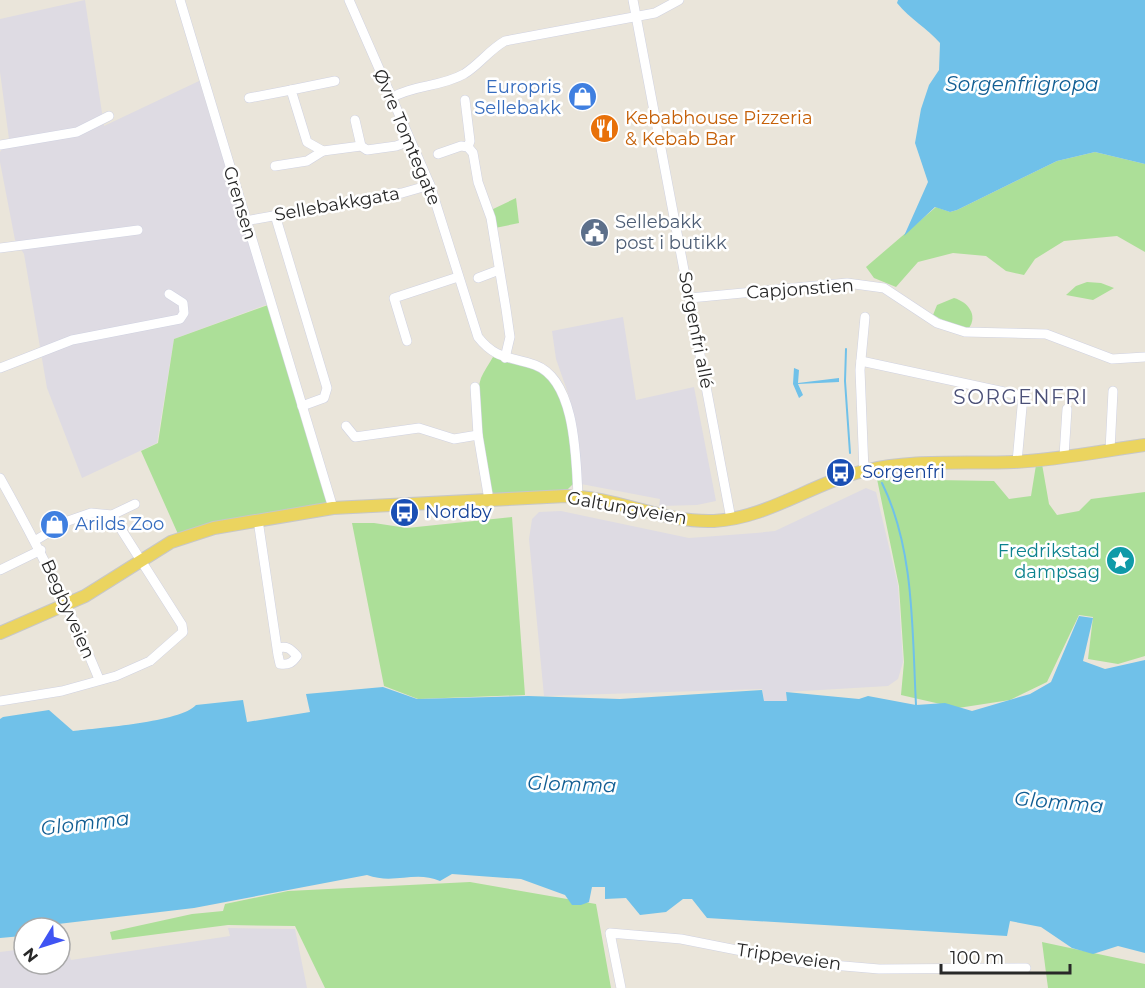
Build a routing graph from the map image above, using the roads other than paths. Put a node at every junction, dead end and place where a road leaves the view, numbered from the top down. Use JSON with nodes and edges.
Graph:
{"nodes":[{"id":1,"x":180,"y":0,"type":"edge"},
{"id":2,"x":349,"y":0,"type":"edge"},
{"id":3,"x":633,"y":0,"type":"edge"},
{"id":4,"x":679,"y":0,"type":"edge"},
{"id":5,"x":636,"y":16,"type":"junction"},
{"id":6,"x":334,"y":81,"type":"dead end"},
{"id":7,"x":291,"y":90,"type":"junction"},
{"id":8,"x":249,"y":98,"type":"dead end"},
{"id":9,"x":391,"y":98,"type":"junction"},
{"id":10,"x":465,"y":100,"type":"dead end"},
{"id":11,"x":109,"y":116,"type":"dead end"},
{"id":12,"x":355,"y":120,"type":"dead end"},
{"id":13,"x":410,"y":141,"type":"junction"},
{"id":14,"x":0,"y":145,"type":"edge"},
{"id":15,"x":360,"y":146,"type":"junction"},
{"id":16,"x":468,"y":147,"type":"junction"},
{"id":17,"x":323,"y":151,"type":"junction"},
{"id":18,"x":438,"y":154,"type":"dead end"},
{"id":19,"x":276,"y":166,"type":"dead end"},
{"id":20,"x":430,"y":185,"type":"junction"},
{"id":21,"x":275,"y":215,"type":"junction"},
{"id":22,"x":245,"y":221,"type":"junction"},
{"id":23,"x":138,"y":230,"type":"dead end"},
{"id":24,"x":0,"y":248,"type":"edge"},
{"id":25,"x":499,"y":270,"type":"junction"},
{"id":26,"x":458,"y":277,"type":"junction"},
{"id":27,"x":477,"y":278,"type":"dead end"},
{"id":28,"x":169,"y":294,"type":"dead end"},
{"id":29,"x":690,"y":298,"type":"junction"},
{"id":30,"x":865,"y":317,"type":"dead end"},
{"id":31,"x":407,"y":341,"type":"dead end"},
{"id":32,"x":1145,"y":357,"type":"edge"},
{"id":33,"x":505,"y":358,"type":"junction"},
{"id":34,"x":861,"y":361,"type":"junction"},
{"id":35,"x":0,"y":368,"type":"edge"},
{"id":36,"x":475,"y":387,"type":"dead end"},
{"id":37,"x":1113,"y":391,"type":"dead end"},
{"id":38,"x":302,"y":406,"type":"junction"},
{"id":39,"x":1067,"y":409,"type":"dead end"},
{"id":40,"x":346,"y":426,"type":"dead end"},
{"id":41,"x":478,"y":435,"type":"junction"},
{"id":42,"x":1145,"y":445,"type":"edge"},
{"id":43,"x":1110,"y":450,"type":"junction"},
{"id":44,"x":1064,"y":456,"type":"junction"},
{"id":45,"x":1017,"y":462,"type":"junction"},
{"id":46,"x":864,"y":471,"type":"junction"},
{"id":47,"x":0,"y":478,"type":"edge"},
{"id":48,"x":578,"y":496,"type":"junction"},
{"id":49,"x":489,"y":500,"type":"junction"},
{"id":50,"x":135,"y":504,"type":"dead end"},
{"id":51,"x":333,"y":508,"type":"junction"},
{"id":52,"x":112,"y":515,"type":"junction"},
{"id":53,"x":731,"y":519,"type":"junction"},
{"id":54,"x":258,"y":520,"type":"junction"},
{"id":55,"x":36,"y":540,"type":"junction"},
{"id":56,"x":41,"y":550,"type":"junction"},
{"id":57,"x":141,"y":560,"type":"junction"},
{"id":58,"x":0,"y":570,"type":"edge"},
{"id":59,"x":68,"y":605,"type":"junction"},
{"id":60,"x":0,"y":633,"type":"edge"},
{"id":61,"x":278,"y":648,"type":"dead end"},
{"id":62,"x":99,"y":679,"type":"junction"},
{"id":63,"x":0,"y":701,"type":"edge"},
{"id":64,"x":1026,"y":968,"type":"dead end"},
{"id":65,"x":621,"y":988,"type":"edge"}],
"edges":[{"from":1,"to":22,"type":"street","name":"Grensen"},
{"from":2,"to":9,"type":"street","name":"Øvre Tomtegate"},
{"from":3,"to":5,"type":"street","name":"Sorgenfri allé"},
{"from":4,"to":5,"type":"street"},
{"from":5,"to":9,"type":"street"},
{"from":5,"to":29,"type":"street","name":"Sorgenfri allé"},
{"from":6,"to":7,"type":"street"},
{"from":7,"to":8,"type":"street"},
{"from":7,"to":17,"type":"street"},
{"from":9,"to":13,"type":"street","name":"Øvre Tomtegate"},
{"from":10,"to":16,"type":"street"},
{"from":11,"to":14,"type":"street"},
{"from":12,"to":15,"type":"street"},
{"from":13,"to":15,"type":"street"},
{"from":13,"to":20,"type":"street","name":"Øvre Tomtegate"},
{"from":15,"to":17,"type":"street"},
{"from":16,"to":18,"type":"street"},
{"from":16,"to":25,"type":"street"},
{"from":17,"to":19,"type":"street"},
{"from":20,"to":21,"type":"street","name":"Sellebakkgata"},
{"from":20,"to":26,"type":"street","name":"Øvre Tomtegate"},
{"from":21,"to":22,"type":"street","name":"Sellebakkgata"},
{"from":21,"to":38,"type":"street","name":"Grensen"},
{"from":22,"to":38,"type":"street","name":"Grensen"},
{"from":23,"to":24,"type":"street"},
{"from":25,"to":27,"type":"street"},
{"from":25,"to":33,"type":"street"},
{"from":26,"to":31,"type":"street"},
{"from":26,"to":33,"type":"street","name":"Øvre Tomtegate"},
{"from":28,"to":35,"type":"street"},
{"from":29,"to":32,"type":"street","name":"Capjonstien"},
{"from":29,"to":53,"type":"street","name":"Sorgenfri allé"},
{"from":30,"to":34,"type":"street"},
{"from":33,"to":48,"type":"street","name":"Øvre Tomtegate"},
{"from":34,"to":45,"type":"street"},
{"from":34,"to":46,"type":"street"},
{"from":36,"to":41,"type":"street"},
{"from":37,"to":43,"type":"street"},
{"from":38,"to":51,"type":"street","name":"Grensen"},
{"from":39,"to":44,"type":"street"},
{"from":40,"to":41,"type":"street"},
{"from":41,"to":49,"type":"street"},
{"from":42,"to":43,"type":"main road","name":"Galtungveien"},
{"from":43,"to":44,"type":"main road","name":"Galtungveien"},
{"from":44,"to":45,"type":"main road","name":"Galtungveien"},
{"from":45,"to":46,"type":"main road","name":"Galtungveien"},
{"from":46,"to":53,"type":"main road","name":"Galtungveien"},
{"from":47,"to":55,"type":"street","name":"Begbyveien"},
{"from":48,"to":49,"type":"main road","name":"Galtungveien"},
{"from":48,"to":53,"type":"main road","name":"Galtungveien"},
{"from":49,"to":51,"type":"main road","name":"Galtungveien"},
{"from":50,"to":52,"type":"street"},
{"from":51,"to":54,"type":"main road","name":"Galtungveien"},
{"from":52,"to":55,"type":"street"},
{"from":52,"to":57,"type":"street"},
{"from":54,"to":57,"type":"main road","name":"Galtungveien"},
{"from":54,"to":61,"type":"street"},
{"from":55,"to":56,"type":"street","name":"Begbyveien"},
{"from":56,"to":58,"type":"street"},
{"from":56,"to":59,"type":"street","name":"Begbyveien"},
{"from":57,"to":59,"type":"main road","name":"Galtungveien"},
{"from":57,"to":62,"type":"street"},
{"from":59,"to":60,"type":"main road","name":"Galtungveien"},
{"from":59,"to":62,"type":"street","name":"Begbyveien"},
{"from":62,"to":63,"type":"street"},
{"from":64,"to":65,"type":"street","name":"Trippeveien"}]}
